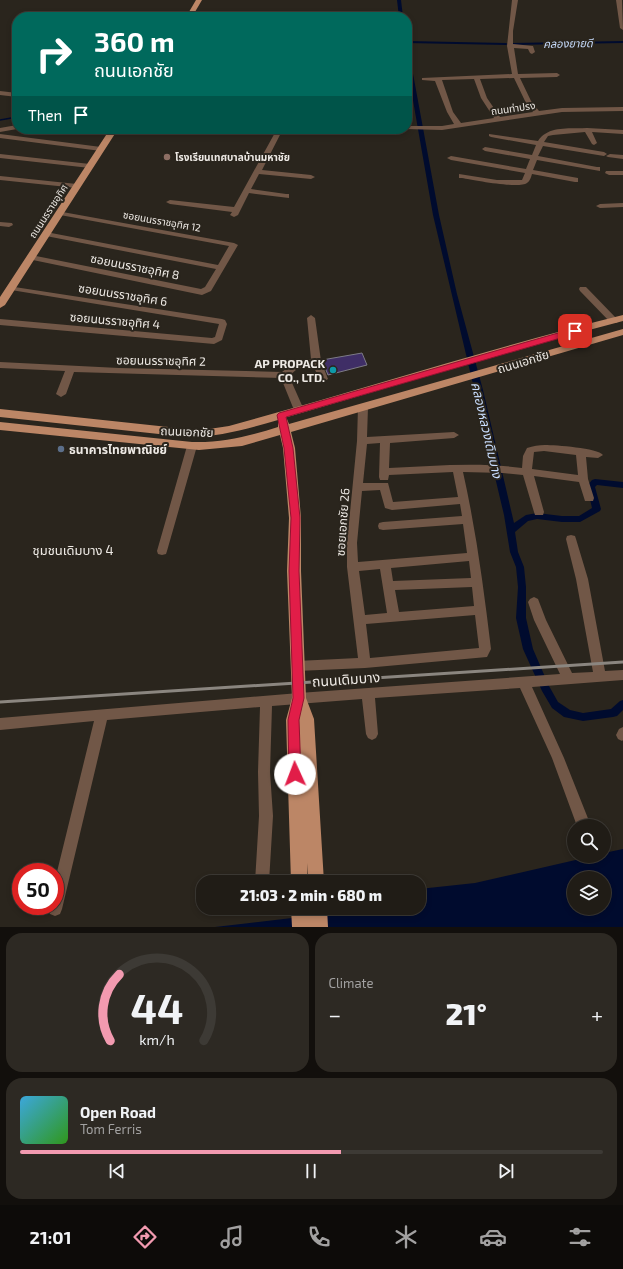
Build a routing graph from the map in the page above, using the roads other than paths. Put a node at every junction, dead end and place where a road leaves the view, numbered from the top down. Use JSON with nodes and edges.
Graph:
{"nodes":[{"id":1,"x":199,"y":0,"type":"edge"},
{"id":2,"x":515,"y":0,"type":"edge"},
{"id":3,"x":619,"y":0,"type":"edge"},
{"id":4,"x":191,"y":12,"type":"edge"},
{"id":5,"x":623,"y":28,"type":"edge"},
{"id":6,"x":510,"y":46,"type":"junction"},
{"id":7,"x":532,"y":52,"type":"dead end"},
{"id":8,"x":557,"y":75,"type":"dead end"},
{"id":9,"x":514,"y":76,"type":"junction"},
{"id":10,"x":476,"y":77,"type":"junction"},
{"id":11,"x":424,"y":79,"type":"dead end"},
{"id":12,"x":438,"y":79,"type":"junction"},
{"id":13,"x":0,"y":93,"type":"edge"},
{"id":14,"x":12,"y":94,"type":"edge"},
{"id":15,"x":623,"y":109,"type":"edge"},
{"id":16,"x":538,"y":114,"type":"junction"},
{"id":17,"x":498,"y":120,"type":"junction"},
{"id":18,"x":459,"y":126,"type":"junction"},
{"id":19,"x":12,"y":128,"type":"edge"},
{"id":20,"x":412,"y":128,"type":"edge"},
{"id":21,"x":0,"y":130,"type":"edge"},
{"id":22,"x":586,"y":130,"type":"junction"},
{"id":23,"x":623,"y":132,"type":"edge"},
{"id":24,"x":110,"y":134,"type":"edge"},
{"id":25,"x":277,"y":134,"type":"edge"},
{"id":26,"x":491,"y":135,"type":"dead end"},
{"id":27,"x":0,"y":136,"type":"edge"},
{"id":28,"x":540,"y":143,"type":"junction"},
{"id":29,"x":594,"y":143,"type":"dead end"},
{"id":30,"x":101,"y":149,"type":"junction"},
{"id":31,"x":485,"y":149,"type":"dead end"},
{"id":32,"x":0,"y":156,"type":"edge"},
{"id":33,"x":623,"y":157,"type":"edge"},
{"id":34,"x":451,"y":158,"type":"dead end"},
{"id":35,"x":535,"y":158,"type":"junction"},
{"id":36,"x":90,"y":166,"type":"junction"},
{"id":37,"x":597,"y":169,"type":"dead end"},
{"id":38,"x":258,"y":172,"type":"junction"},
{"id":39,"x":529,"y":172,"type":"junction"},
{"id":40,"x":609,"y":173,"type":"dead end"},
{"id":41,"x":623,"y":173,"type":"edge"},
{"id":42,"x":462,"y":176,"type":"dead end"},
{"id":43,"x":311,"y":177,"type":"dead end"},
{"id":44,"x":0,"y":178,"type":"edge"},
{"id":45,"x":574,"y":180,"type":"dead end"},
{"id":46,"x":77,"y":186,"type":"junction"},
{"id":47,"x":247,"y":191,"type":"junction"},
{"id":48,"x":286,"y":196,"type":"dead end"},
{"id":49,"x":170,"y":202,"type":"dead end"},
{"id":50,"x":623,"y":204,"type":"edge"},
{"id":51,"x":600,"y":206,"type":"dead end"},
{"id":52,"x":60,"y":213,"type":"junction"},
{"id":53,"x":0,"y":224,"type":"edge"},
{"id":54,"x":9,"y":225,"type":"dead end"},
{"id":55,"x":46,"y":234,"type":"junction"},
{"id":56,"x":31,"y":257,"type":"junction"},
{"id":57,"x":222,"y":268,"type":"junction"},
{"id":58,"x":11,"y":288,"type":"junction"},
{"id":59,"x":583,"y":289,"type":"dead end"},
{"id":60,"x":0,"y":305,"type":"edge"},
{"id":61,"x":310,"y":318,"type":"dead end"},
{"id":62,"x":618,"y":320,"type":"edge"},
{"id":63,"x":0,"y":322,"type":"edge"},
{"id":64,"x":221,"y":331,"type":"joint"},
{"id":65,"x":623,"y":332,"type":"edge"},
{"id":66,"x":316,"y":361,"type":"junction"},
{"id":67,"x":0,"y":365,"type":"edge"},
{"id":68,"x":70,"y":370,"type":"junction"},
{"id":69,"x":284,"y":375,"type":"junction"},
{"id":70,"x":323,"y":379,"type":"dead end"},
{"id":71,"x":61,"y":394,"type":"dead end"},
{"id":72,"x":363,"y":407,"type":"junction"},
{"id":73,"x":299,"y":410,"type":"junction"},
{"id":74,"x":0,"y":413,"type":"edge"},
{"id":75,"x":282,"y":415,"type":"junction"},
{"id":76,"x":0,"y":427,"type":"edge"},
{"id":77,"x":284,"y":430,"type":"junction"},
{"id":78,"x":454,"y":434,"type":"dead end"},
{"id":79,"x":385,"y":439,"type":"junction"},
{"id":80,"x":362,"y":441,"type":"junction"},
{"id":81,"x":192,"y":446,"type":"junction"},
{"id":82,"x":581,"y":453,"type":"junction"},
{"id":83,"x":598,"y":455,"type":"dead end"},
{"id":84,"x":457,"y":468,"type":"junction"},
{"id":85,"x":384,"y":472,"type":"junction"},
{"id":86,"x":528,"y":473,"type":"junction"},
{"id":87,"x":583,"y":479,"type":"junction"},
{"id":88,"x":384,"y":486,"type":"junction"},
{"id":89,"x":358,"y":487,"type":"junction"},
{"id":90,"x":589,"y":498,"type":"dead end"},
{"id":91,"x":464,"y":500,"type":"junction"},
{"id":92,"x":539,"y":512,"type":"dead end"},
{"id":93,"x":467,"y":520,"type":"junction"},
{"id":94,"x":383,"y":526,"type":"dead end"},
{"id":95,"x":571,"y":539,"type":"dead end"},
{"id":96,"x":162,"y":551,"type":"dead end"},
{"id":97,"x":472,"y":557,"type":"junction"},
{"id":98,"x":385,"y":565,"type":"junction"},
{"id":99,"x":353,"y":567,"type":"junction"},
{"id":100,"x":476,"y":582,"type":"junction"},
{"id":101,"x":388,"y":586,"type":"junction"},
{"id":102,"x":534,"y":602,"type":"dead end"},
{"id":103,"x":480,"y":610,"type":"junction"},
{"id":104,"x":394,"y":618,"type":"junction"},
{"id":105,"x":361,"y":620,"type":"junction"},
{"id":106,"x":365,"y":662,"type":"junction"},
{"id":107,"x":298,"y":666,"type":"junction"},
{"id":108,"x":623,"y":675,"type":"edge"},
{"id":109,"x":600,"y":676,"type":"junction"},
{"id":110,"x":569,"y":680,"type":"junction"},
{"id":111,"x":523,"y":681,"type":"junction"},
{"id":112,"x":368,"y":693,"type":"junction"},
{"id":113,"x":299,"y":698,"type":"junction"},
{"id":114,"x":266,"y":701,"type":"junction"},
{"id":115,"x":102,"y":716,"type":"junction"},
{"id":116,"x":0,"y":724,"type":"edge"},
{"id":117,"x":372,"y":734,"type":"dead end"},
{"id":118,"x":301,"y":742,"type":"junction"},
{"id":119,"x":581,"y":819,"type":"edge"},
{"id":120,"x":64,"y":875,"type":"edge"},
{"id":121,"x":262,"y":875,"type":"edge"},
{"id":122,"x":299,"y":875,"type":"edge"},
{"id":123,"x":315,"y":875,"type":"edge"},
{"id":124,"x":300,"y":915,"type":"edge"},
{"id":125,"x":318,"y":915,"type":"edge"},
{"id":126,"x":301,"y":927,"type":"edge"},
{"id":127,"x":319,"y":927,"type":"edge"}],
"edges":[{"from":1,"to":4,"type":"main road"},
{"from":2,"to":6,"type":"street"},
{"from":3,"to":5,"type":"street"},
{"from":6,"to":7,"type":"street"},
{"from":6,"to":9,"type":"street"},
{"from":8,"to":9,"type":"street"},
{"from":9,"to":10,"type":"street"},
{"from":9,"to":16,"type":"street"},
{"from":10,"to":12,"type":"street"},
{"from":10,"to":17,"type":"street"},
{"from":11,"to":12,"type":"street"},
{"from":12,"to":18,"type":"street"},
{"from":13,"to":14,"type":"street"},
{"from":15,"to":16,"type":"street","name":"ถนนท่าปรง"},
{"from":16,"to":17,"type":"street","name":"ถนนท่าปรง"},
{"from":17,"to":18,"type":"street","name":"ถนนท่าปรง"},
{"from":18,"to":20,"type":"street","name":"ถนนท่าปรง"},
{"from":19,"to":21,"type":"street"},
{"from":22,"to":23,"type":"street"},
{"from":22,"to":28,"type":"street"},
{"from":22,"to":29,"type":"street"},
{"from":24,"to":30,"type":"main road","name":"ถนนนรราชอุทิศ"},
{"from":25,"to":38,"type":"street"},
{"from":26,"to":28,"type":"street"},
{"from":27,"to":30,"type":"street"},
{"from":28,"to":33,"type":"street"},
{"from":28,"to":35,"type":"street"},
{"from":30,"to":36,"type":"main road","name":"ถนนนรราชอุทิศ"},
{"from":31,"to":35,"type":"street"},
{"from":32,"to":36,"type":"street"},
{"from":34,"to":39,"type":"street"},
{"from":35,"to":37,"type":"street"},
{"from":35,"to":39,"type":"street"},
{"from":36,"to":46,"type":"main road","name":"ถนนนรราชอุทิศ"},
{"from":38,"to":43,"type":"street"},
{"from":38,"to":47,"type":"street"},
{"from":39,"to":42,"type":"street"},
{"from":39,"to":45,"type":"street"},
{"from":40,"to":41,"type":"street"},
{"from":44,"to":46,"type":"street"},
{"from":46,"to":52,"type":"main road","name":"ถนนนรราชอุทิศ"},
{"from":47,"to":48,"type":"street"},
{"from":47,"to":49,"type":"street"},
{"from":50,"to":51,"type":"street"},
{"from":52,"to":55,"type":"main road","name":"ถนนนรราชอุทิศ"},
{"from":52,"to":57,"type":"street","name":"ซอยนนรราชอุทิศ 12"},
{"from":53,"to":54,"type":"street"},
{"from":55,"to":56,"type":"main road","name":"ถนนนรราชอุทิศ"},
{"from":55,"to":57,"type":"street"},
{"from":56,"to":57,"type":"street","name":"ซอยนนรราชอุทิศ 8"},
{"from":56,"to":58,"type":"main road","name":"ถนนนรราชอุทิศ"},
{"from":58,"to":60,"type":"main road","name":"ถนนนรราชอุทิศ"},
{"from":58,"to":64,"type":"street","name":"ซอยนนรราชอุทิศ 6"},
{"from":59,"to":62,"type":"street"},
{"from":61,"to":66,"type":"street"},
{"from":62,"to":73,"type":"main road","name":"ถนนเอกชัย"},
{"from":63,"to":64,"type":"street","name":"ซอยนนรราชอุทิศ 4"},
{"from":65,"to":72,"type":"main road","name":"ถนนเอกชัย"},
{"from":66,"to":69,"type":"street"},
{"from":66,"to":70,"type":"street"},
{"from":67,"to":68,"type":"street","name":"ซอยนนรราชอุทิศ 2"},
{"from":68,"to":69,"type":"street","name":"ซอยนนรราชอุทิศ 2"},
{"from":68,"to":71,"type":"street"},
{"from":69,"to":73,"type":"street"},
{"from":72,"to":77,"type":"main road","name":"ถนนเอกชัย"},
{"from":72,"to":80,"type":"street","name":"ซอยเอกชัย 26"},
{"from":73,"to":75,"type":"main road","name":"ถนนเอกชัย"},
{"from":74,"to":75,"type":"main road","name":"ถนนเอกชัย"},
{"from":75,"to":77,"type":"main road"},
{"from":76,"to":81,"type":"main road","name":"ถนนเอกชัย"},
{"from":77,"to":81,"type":"main road","name":"ถนนเอกชัย"},
{"from":77,"to":107,"type":"main road"},
{"from":78,"to":79,"type":"street"},
{"from":79,"to":80,"type":"street"},
{"from":79,"to":85,"type":"street"},
{"from":80,"to":89,"type":"street","name":"ซอยเอกชัย 26"},
{"from":81,"to":96,"type":"street"},
{"from":82,"to":83,"type":"street"},
{"from":82,"to":86,"type":"street"},
{"from":82,"to":87,"type":"street"},
{"from":84,"to":85,"type":"street"},
{"from":84,"to":86,"type":"street"},
{"from":84,"to":91,"type":"street"},
{"from":85,"to":88,"type":"street"},
{"from":86,"to":87,"type":"street"},
{"from":86,"to":92,"type":"street"},
{"from":87,"to":90,"type":"street"},
{"from":88,"to":89,"type":"street"},
{"from":88,"to":91,"type":"street"},
{"from":89,"to":99,"type":"street","name":"ซอยเอกชัย 26"},
{"from":91,"to":93,"type":"street"},
{"from":93,"to":94,"type":"street"},
{"from":93,"to":97,"type":"street"},
{"from":95,"to":109,"type":"street"},
{"from":97,"to":98,"type":"street"},
{"from":97,"to":100,"type":"street"},
{"from":98,"to":99,"type":"street"},
{"from":98,"to":101,"type":"street"},
{"from":99,"to":105,"type":"street","name":"ซอยเอกชัย 26"},
{"from":100,"to":101,"type":"street"},
{"from":100,"to":103,"type":"street"},
{"from":101,"to":104,"type":"street"},
{"from":102,"to":110,"type":"street"},
{"from":103,"to":104,"type":"street"},
{"from":103,"to":106,"type":"street"},
{"from":104,"to":105,"type":"street"},
{"from":105,"to":106,"type":"street","name":"ซอยเอกชัย 26"},
{"from":106,"to":107,"type":"street"},
{"from":107,"to":113,"type":"main road"},
{"from":108,"to":109,"type":"street","name":"ถนนเดิมบาง"},
{"from":109,"to":110,"type":"street","name":"ถนนเดิมบาง"},
{"from":110,"to":111,"type":"street","name":"ถนนเดิมบาง"},
{"from":111,"to":112,"type":"street","name":"ถนนเดิมบาง"},
{"from":111,"to":119,"type":"street"},
{"from":112,"to":113,"type":"street","name":"ถนนเดิมบาง"},
{"from":112,"to":117,"type":"street"},
{"from":113,"to":114,"type":"street","name":"ถนนเดิมบาง"},
{"from":113,"to":118,"type":"main road"},
{"from":114,"to":115,"type":"street","name":"ถนนเดิมบาง"},
{"from":114,"to":121,"type":"street"},
{"from":115,"to":116,"type":"street","name":"ถนนเดิมบาง"},
{"from":115,"to":120,"type":"street"},
{"from":118,"to":122,"type":"main road"},
{"from":118,"to":123,"type":"main road"},
{"from":124,"to":126,"type":"main road"},
{"from":125,"to":127,"type":"main road"}]}
